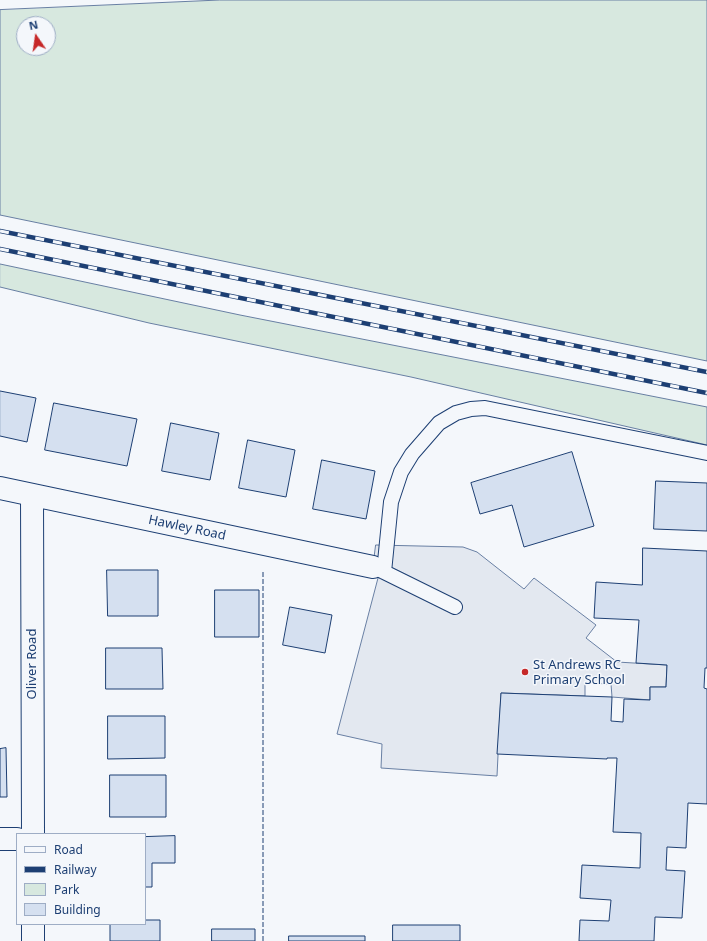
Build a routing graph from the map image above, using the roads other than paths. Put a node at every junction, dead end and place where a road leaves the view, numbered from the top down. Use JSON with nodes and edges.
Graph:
{"nodes":[{"id":1,"x":707,"y":453,"type":"edge"},
{"id":2,"x":0,"y":488,"type":"edge"},
{"id":3,"x":32,"y":495,"type":"junction"},
{"id":4,"x":379,"y":569,"type":"junction"},
{"id":5,"x":455,"y":607,"type":"dead end"},
{"id":6,"x":33,"y":833,"type":"edge"},
{"id":7,"x":0,"y":839,"type":"edge"},
{"id":8,"x":16,"y":839,"type":"edge"},
{"id":9,"x":33,"y":925,"type":"edge"},
{"id":10,"x":33,"y":941,"type":"edge"}],
"edges":[{"from":1,"to":4,"type":"lane"},
{"from":2,"to":3,"type":"street","name":"Hawley Road"},
{"from":3,"to":4,"type":"street","name":"Hawley Road"},
{"from":3,"to":6,"type":"street","name":"Oliver Road"},
{"from":4,"to":5,"type":"lane"},
{"from":7,"to":8,"type":"street"},
{"from":9,"to":10,"type":"street"}]}
